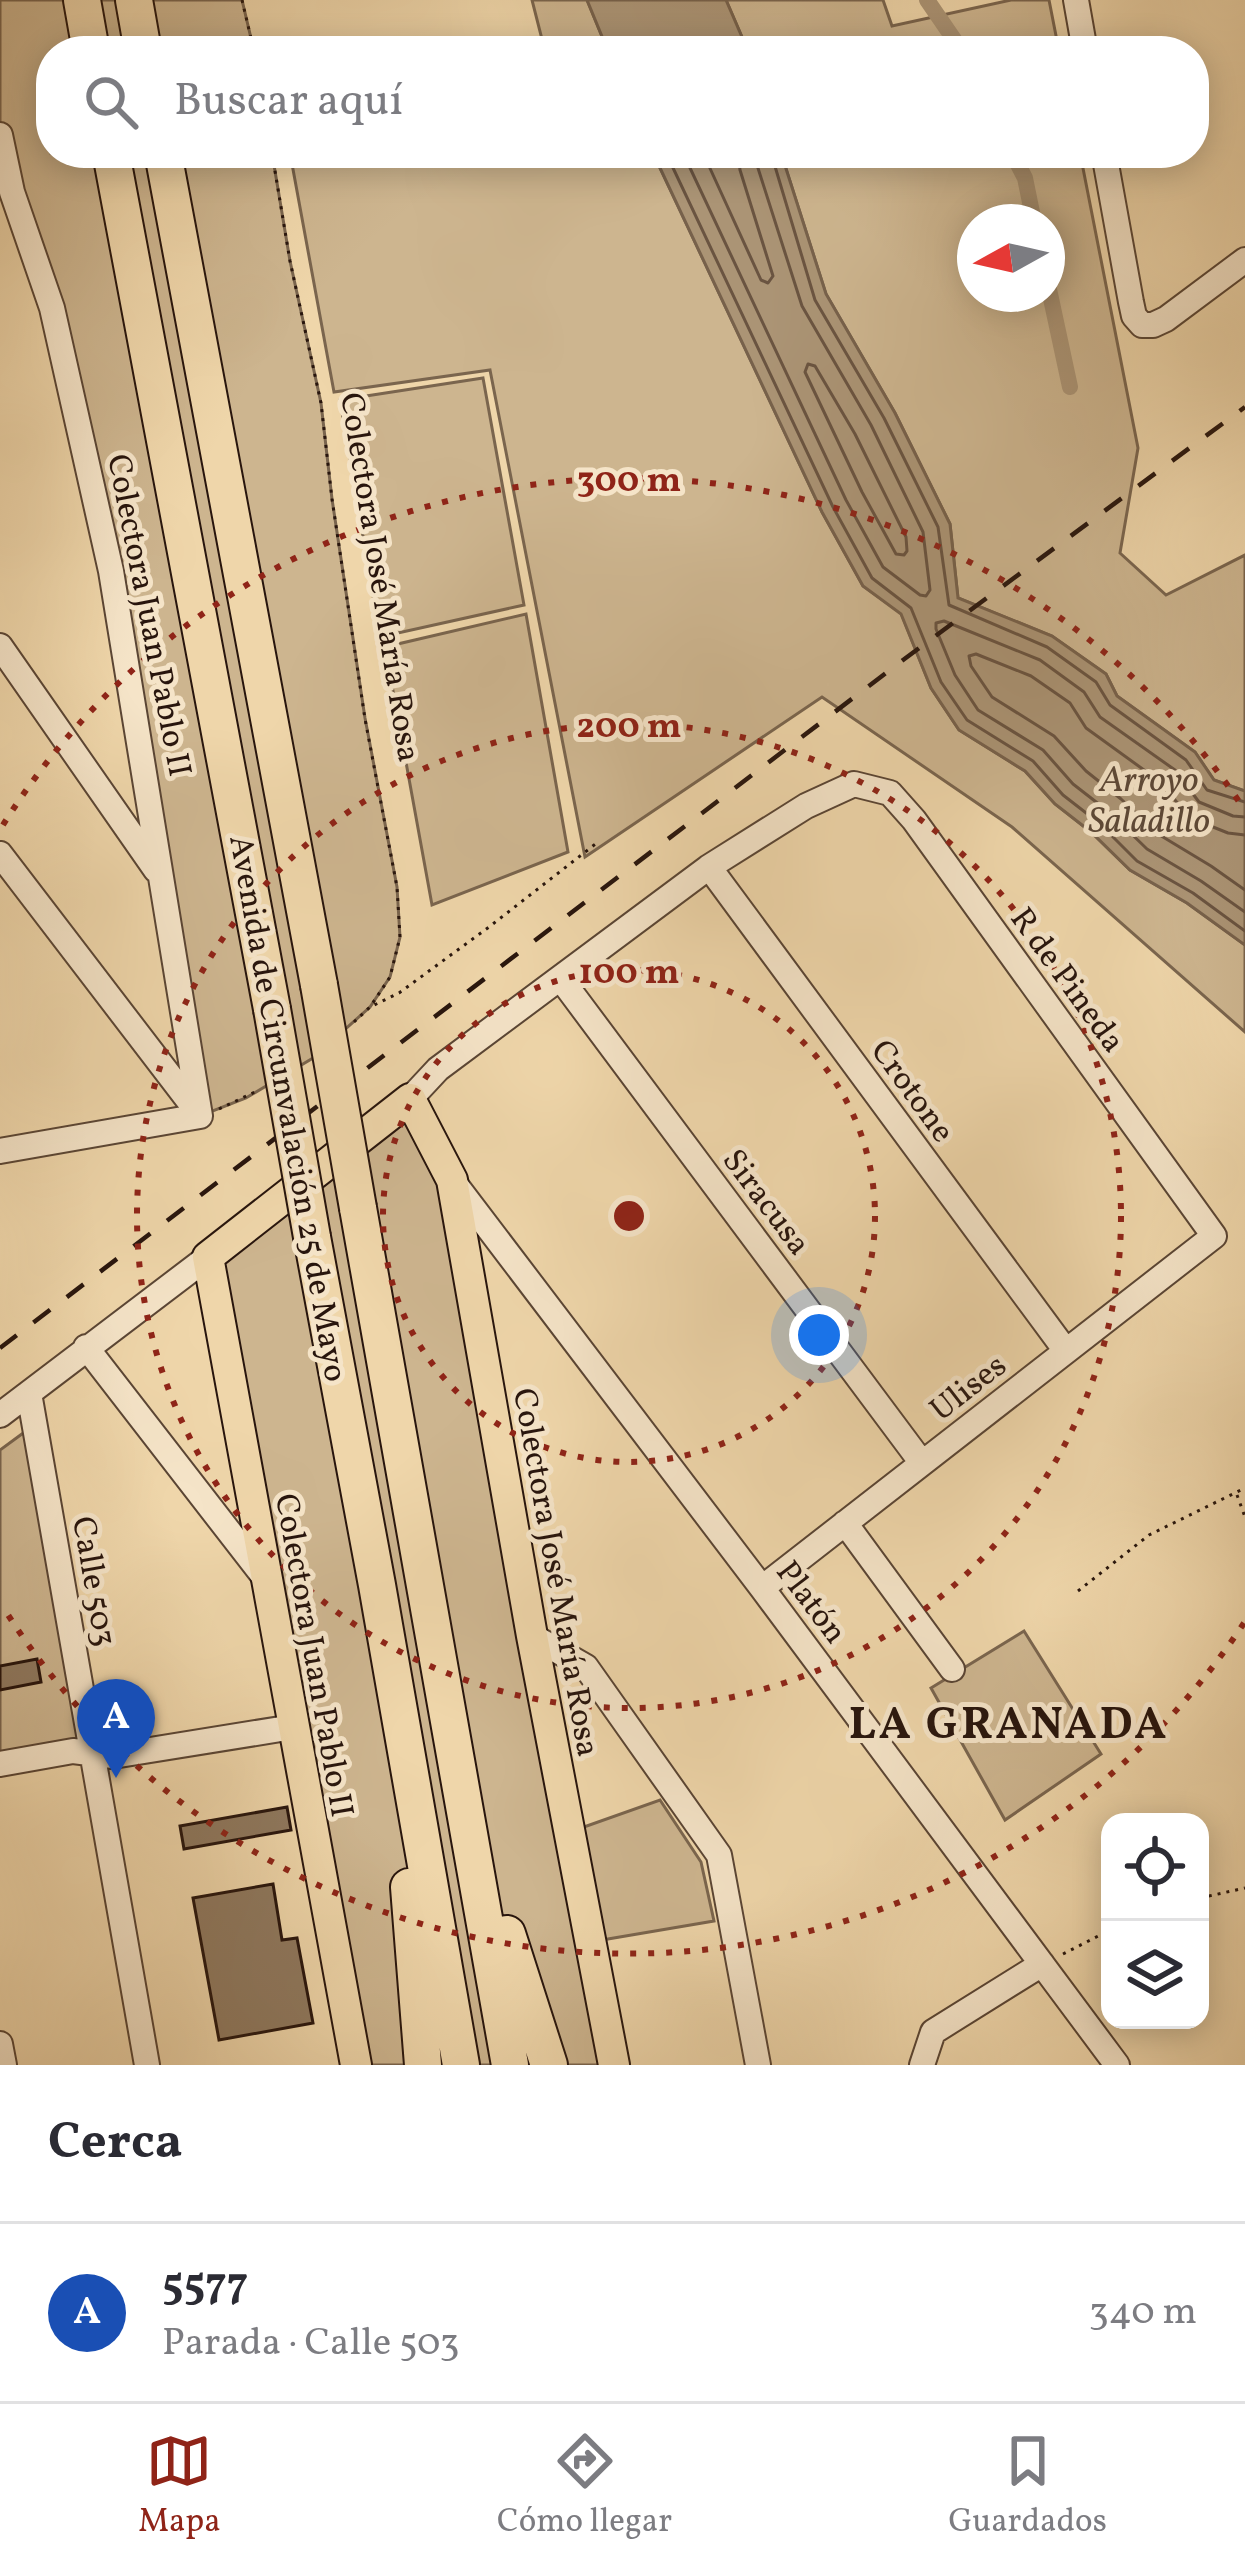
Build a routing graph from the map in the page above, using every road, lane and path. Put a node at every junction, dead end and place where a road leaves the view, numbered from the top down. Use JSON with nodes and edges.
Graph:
{"nodes":[{"id":1,"x":82,"y":0,"type":"edge"},
{"id":2,"x":134,"y":0,"type":"edge"},
{"id":3,"x":242,"y":0,"type":"edge"},
{"id":4,"x":1076,"y":0,"type":"edge"},
{"id":5,"x":89,"y":36,"type":"edge"},
{"id":6,"x":140,"y":36,"type":"edge"},
{"id":7,"x":250,"y":36,"type":"edge"},
{"id":8,"x":1082,"y":36,"type":"edge"},
{"id":9,"x":0,"y":135,"type":"edge"},
{"id":10,"x":114,"y":168,"type":"edge"},
{"id":11,"x":166,"y":168,"type":"edge"},
{"id":12,"x":274,"y":168,"type":"edge"},
{"id":13,"x":1107,"y":168,"type":"edge"},
{"id":14,"x":6,"y":183,"type":"edge"},
{"id":15,"x":1245,"y":260,"type":"edge"},
{"id":16,"x":0,"y":646,"type":"edge"},
{"id":17,"x":598,"y":842,"type":"dead end"},
{"id":18,"x":0,"y":854,"type":"edge"},
{"id":19,"x":709,"y":867,"type":"junction"},
{"id":20,"x":163,"y":880,"type":"junction"},
{"id":21,"x":11,"y":885,"type":"edge"},
{"id":22,"x":561,"y":979,"type":"junction"},
{"id":23,"x":410,"y":1099,"type":"junction"},
{"id":24,"x":200,"y":1116,"type":"junction"},
{"id":25,"x":0,"y":1151,"type":"edge"},
{"id":26,"x":452,"y":1180,"type":"junction"},
{"id":27,"x":1214,"y":1237,"type":"joint"},
{"id":28,"x":208,"y":1257,"type":"junction"},
{"id":29,"x":86,"y":1347,"type":"junction"},
{"id":30,"x":1066,"y":1352,"type":"junction"},
{"id":31,"x":29,"y":1393,"type":"junction"},
{"id":32,"x":0,"y":1415,"type":"edge"},
{"id":33,"x":922,"y":1463,"type":"junction"},
{"id":34,"x":1245,"y":1489,"type":"edge"},
{"id":35,"x":1236,"y":1493,"type":"junction"},
{"id":36,"x":1245,"y":1516,"type":"edge"},
{"id":37,"x":845,"y":1523,"type":"junction"},
{"id":38,"x":265,"y":1578,"type":"junction"},
{"id":39,"x":377,"y":1585,"type":"junction"},
{"id":40,"x":762,"y":1588,"type":"junction"},
{"id":41,"x":1078,"y":1591,"type":"dead end"},
{"id":42,"x":532,"y":1636,"type":"junction"},
{"id":43,"x":952,"y":1669,"type":"dead end"},
{"id":44,"x":292,"y":1727,"type":"junction"},
{"id":45,"x":92,"y":1753,"type":"junction"},
{"id":46,"x":456,"y":1757,"type":"junction"},
{"id":47,"x":0,"y":1764,"type":"edge"},
{"id":48,"x":1245,"y":1888,"type":"edge"},
{"id":49,"x":1209,"y":1896,"type":"edge"},
{"id":50,"x":1101,"y":1934,"type":"edge"},
{"id":51,"x":1042,"y":1964,"type":"junction"},
{"id":52,"x":0,"y":2044,"type":"edge"},
{"id":53,"x":4,"y":2065,"type":"edge"},
{"id":54,"x":147,"y":2065,"type":"edge"},
{"id":55,"x":356,"y":2065,"type":"edge"},
{"id":56,"x":423,"y":2065,"type":"edge"},
{"id":57,"x":461,"y":2065,"type":"edge"},
{"id":58,"x":510,"y":2065,"type":"edge"},
{"id":59,"x":549,"y":2065,"type":"edge"},
{"id":60,"x":614,"y":2065,"type":"edge"},
{"id":61,"x":758,"y":2065,"type":"edge"},
{"id":62,"x":922,"y":2065,"type":"edge"},
{"id":63,"x":1117,"y":2065,"type":"edge"}],
"edges":[{"from":1,"to":5,"type":"highway"},
{"from":2,"to":6,"type":"highway"},
{"from":3,"to":7,"type":"path"},
{"from":4,"to":8,"type":"street"},
{"from":9,"to":14,"type":"street","name":"Colectora Juan Pablo II"},
{"from":10,"to":39,"type":"highway","name":"Avenida de Circunvalación 25 de Mayo","bridge":true},
{"from":11,"to":46,"type":"highway","name":"Avenida de Circunvalación 25 de Mayo","bridge":true},
{"from":12,"to":17,"type":"path","name":"Colectora José María Rosa"},
{"from":13,"to":15,"type":"street"},
{"from":14,"to":20,"type":"street","name":"Colectora Juan Pablo II"},
{"from":16,"to":20,"type":"street"},
{"from":18,"to":21,"type":"street"},
{"from":19,"to":22,"type":"street"},
{"from":19,"to":27,"type":"street","name":"R de Pineda"},
{"from":19,"to":30,"type":"street","name":"Crotone"},
{"from":20,"to":24,"type":"street","name":"Colectora Juan Pablo II"},
{"from":21,"to":24,"type":"street"},
{"from":22,"to":23,"type":"street"},
{"from":22,"to":33,"type":"street","name":"Siracusa"},
{"from":23,"to":26,"type":"main road","name":"Colectora José María Rosa"},
{"from":23,"to":28,"type":"main road"},
{"from":24,"to":25,"type":"street"},
{"from":26,"to":40,"type":"street","name":"Platón"},
{"from":26,"to":42,"type":"main road","name":"Colectora José María Rosa"},
{"from":27,"to":30,"type":"street","name":"Ulises"},
{"from":28,"to":29,"type":"street"},
{"from":28,"to":38,"type":"main road","name":"Colectora Juan Pablo II"},
{"from":29,"to":31,"type":"street"},
{"from":29,"to":38,"type":"street"},
{"from":30,"to":33,"type":"street","name":"Ulises"},
{"from":31,"to":32,"type":"street"},
{"from":31,"to":45,"type":"street","name":"Calle 503"},
{"from":33,"to":37,"type":"street","name":"Ulises"},
{"from":34,"to":35,"type":"path"},
{"from":35,"to":36,"type":"path"},
{"from":35,"to":41,"type":"path"},
{"from":37,"to":40,"type":"street","name":"Ulises"},
{"from":37,"to":43,"type":"street"},
{"from":38,"to":44,"type":"main road","name":"Colectora Juan Pablo II"},
{"from":39,"to":56,"type":"highway"},
{"from":39,"to":57,"type":"highway","name":"Avenida de Circunvalación 25 de Mayo"},
{"from":40,"to":51,"type":"street","name":"Platón"},
{"from":42,"to":60,"type":"main road","name":"Colectora José María Rosa"},
{"from":42,"to":61,"type":"street"},
{"from":44,"to":45,"type":"street"},
{"from":44,"to":55,"type":"main road","name":"Colectora Juan Pablo II"},
{"from":45,"to":47,"type":"street"},
{"from":45,"to":54,"type":"street","name":"Calle 503"},
{"from":46,"to":58,"type":"highway","name":"Avenida de Circunvalación 25 de Mayo"},
{"from":46,"to":59,"type":"highway"},
{"from":48,"to":49,"type":"path"},
{"from":50,"to":51,"type":"path"},
{"from":51,"to":62,"type":"street"},
{"from":51,"to":63,"type":"street","name":"Platón"},
{"from":52,"to":53,"type":"street"}]}
